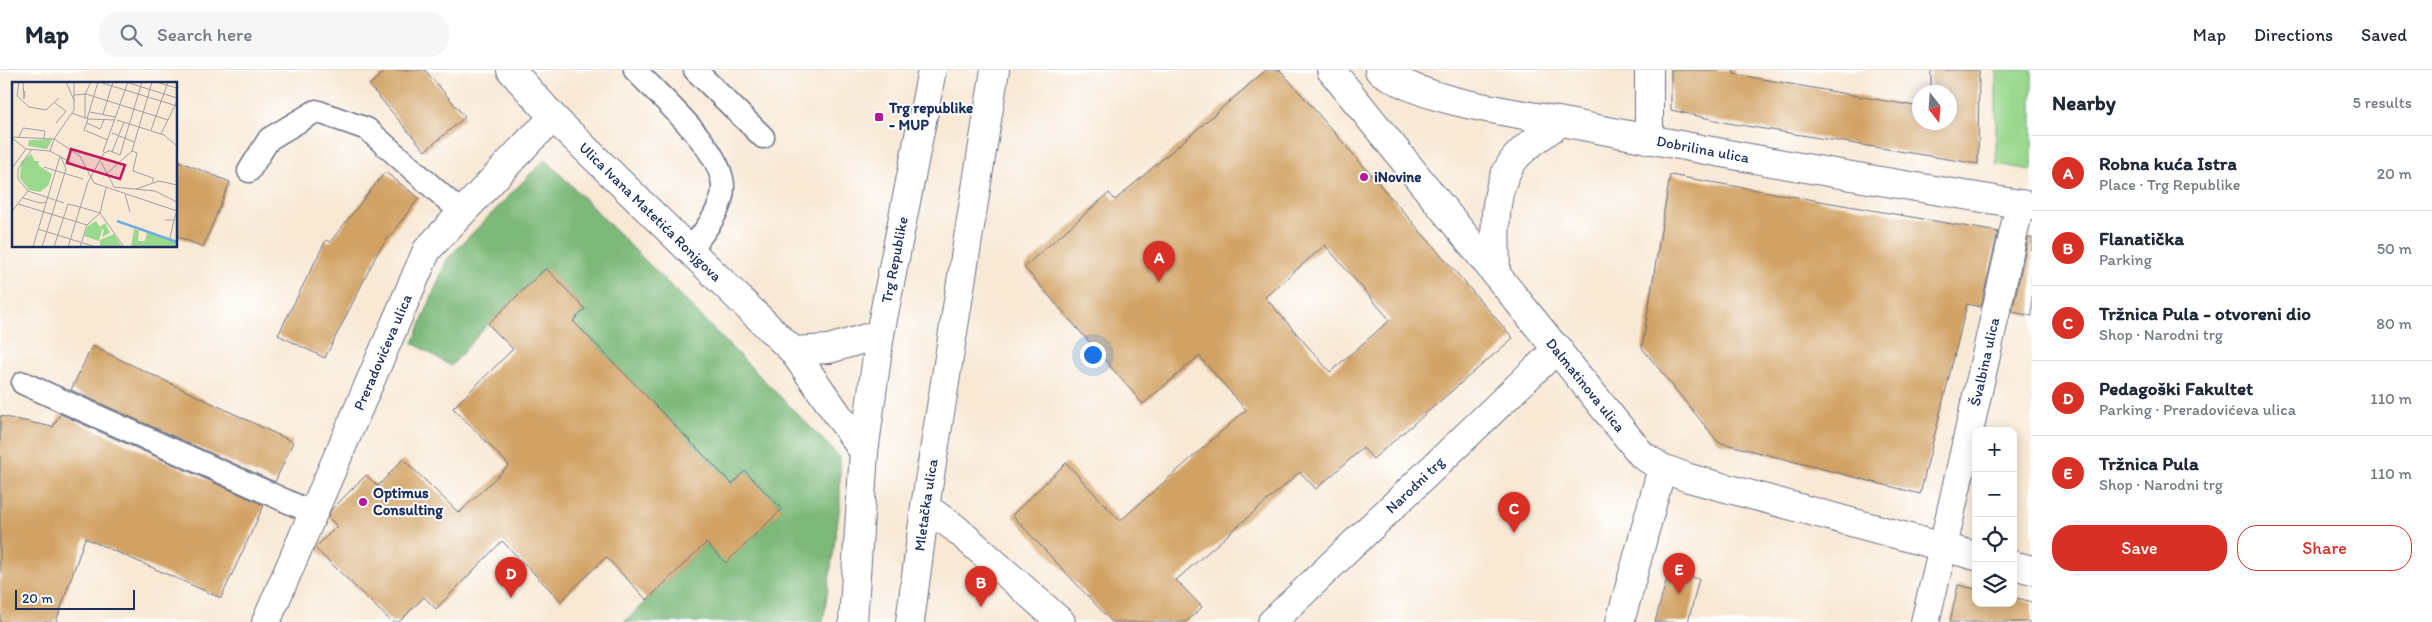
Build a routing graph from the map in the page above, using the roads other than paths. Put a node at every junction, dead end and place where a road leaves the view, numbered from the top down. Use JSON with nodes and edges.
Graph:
{"nodes":[{"id":1,"x":511,"y":70,"type":"edge"},
{"id":2,"x":635,"y":70,"type":"edge"},
{"id":3,"x":695,"y":70,"type":"edge"},
{"id":4,"x":932,"y":70,"type":"edge"},
{"id":5,"x":995,"y":70,"type":"edge"},
{"id":6,"x":1330,"y":70,"type":"edge"},
{"id":7,"x":1379,"y":70,"type":"edge"},
{"id":8,"x":1649,"y":70,"type":"edge"},
{"id":9,"x":554,"y":118,"type":"junction"},
{"id":10,"x":1562,"y":122,"type":"junction"},
{"id":11,"x":763,"y":137,"type":"dead end"},
{"id":12,"x":1650,"y":140,"type":"junction"},
{"id":13,"x":249,"y":171,"type":"dead end"},
{"id":14,"x":2026,"y":205,"type":"edge"},
{"id":15,"x":462,"y":213,"type":"junction"},
{"id":16,"x":690,"y":250,"type":"junction"},
{"id":17,"x":1496,"y":274,"type":"junction"},
{"id":18,"x":880,"y":334,"type":"junction"},
{"id":19,"x":1558,"y":348,"type":"junction"},
{"id":20,"x":793,"y":350,"type":"junction"},
{"id":21,"x":23,"y":383,"type":"dead end"},
{"id":22,"x":864,"y":452,"type":"junction"},
{"id":23,"x":1662,"y":468,"type":"junction"},
{"id":24,"x":925,"y":507,"type":"junction"},
{"id":25,"x":313,"y":513,"type":"junction"},
{"id":26,"x":1942,"y":547,"type":"junction"},
{"id":27,"x":1972,"y":555,"type":"edge"},
{"id":28,"x":2017,"y":566,"type":"edge"},
{"id":29,"x":2032,"y":570,"type":"edge"},
{"id":30,"x":266,"y":622,"type":"edge"},
{"id":31,"x":853,"y":622,"type":"edge"},
{"id":32,"x":910,"y":622,"type":"edge"},
{"id":33,"x":1061,"y":622,"type":"edge"},
{"id":34,"x":1272,"y":622,"type":"edge"},
{"id":35,"x":1620,"y":622,"type":"edge"},
{"id":36,"x":1925,"y":622,"type":"edge"}],
"edges":[{"from":1,"to":9,"type":"main road","name":"Ulica Ivana Matetića Ronjgova"},
{"from":2,"to":16,"type":"lane"},
{"from":3,"to":11,"type":"lane"},
{"from":4,"to":18,"type":"main road","name":"Trg Republike"},
{"from":5,"to":24,"type":"main road","name":"Mletačka ulica"},
{"from":6,"to":17,"type":"main road","name":"Dalmatinova ulica"},
{"from":7,"to":10,"type":"main road","name":"Dobrilina ulica"},
{"from":8,"to":12,"type":"main road"},
{"from":9,"to":15,"type":"main road","name":"Preradovićeva ulica"},
{"from":9,"to":16,"type":"main road","name":"Ulica Ivana Matetića Ronjgova"},
{"from":10,"to":12,"type":"main road","name":"Dobrilina ulica"},
{"from":10,"to":17,"type":"main road"},
{"from":12,"to":14,"type":"main road","name":"Dobrilina ulica"},
{"from":13,"to":15,"type":"lane"},
{"from":14,"to":26,"type":"main road","name":"Švalbina ulica"},
{"from":15,"to":25,"type":"main road","name":"Preradovićeva ulica"},
{"from":16,"to":20,"type":"main road","name":"Ulica Ivana Matetića Ronjgova"},
{"from":17,"to":19,"type":"main road","name":"Dalmatinova ulica"},
{"from":18,"to":20,"type":"main road"},
{"from":18,"to":22,"type":"main road","name":"Trg Republike"},
{"from":19,"to":23,"type":"main road","name":"Dalmatinova ulica"},
{"from":19,"to":34,"type":"main road","name":"Narodni trg"},
{"from":20,"to":22,"type":"main road","name":"Ulica Ivana Matetića Ronjgova"},
{"from":21,"to":25,"type":"lane"},
{"from":22,"to":31,"type":"main road"},
{"from":23,"to":26,"type":"main road","name":"Dalmatinova ulica"},
{"from":23,"to":35,"type":"main road"},
{"from":24,"to":32,"type":"main road","name":"Mletačka ulica"},
{"from":24,"to":33,"type":"main road"},
{"from":25,"to":30,"type":"main road","name":"Preradovićeva ulica"},
{"from":26,"to":27,"type":"main road","name":"Dalmatinova ulica"},
{"from":26,"to":36,"type":"main road","name":"Švalbina ulica"},
{"from":28,"to":29,"type":"main road"}]}
